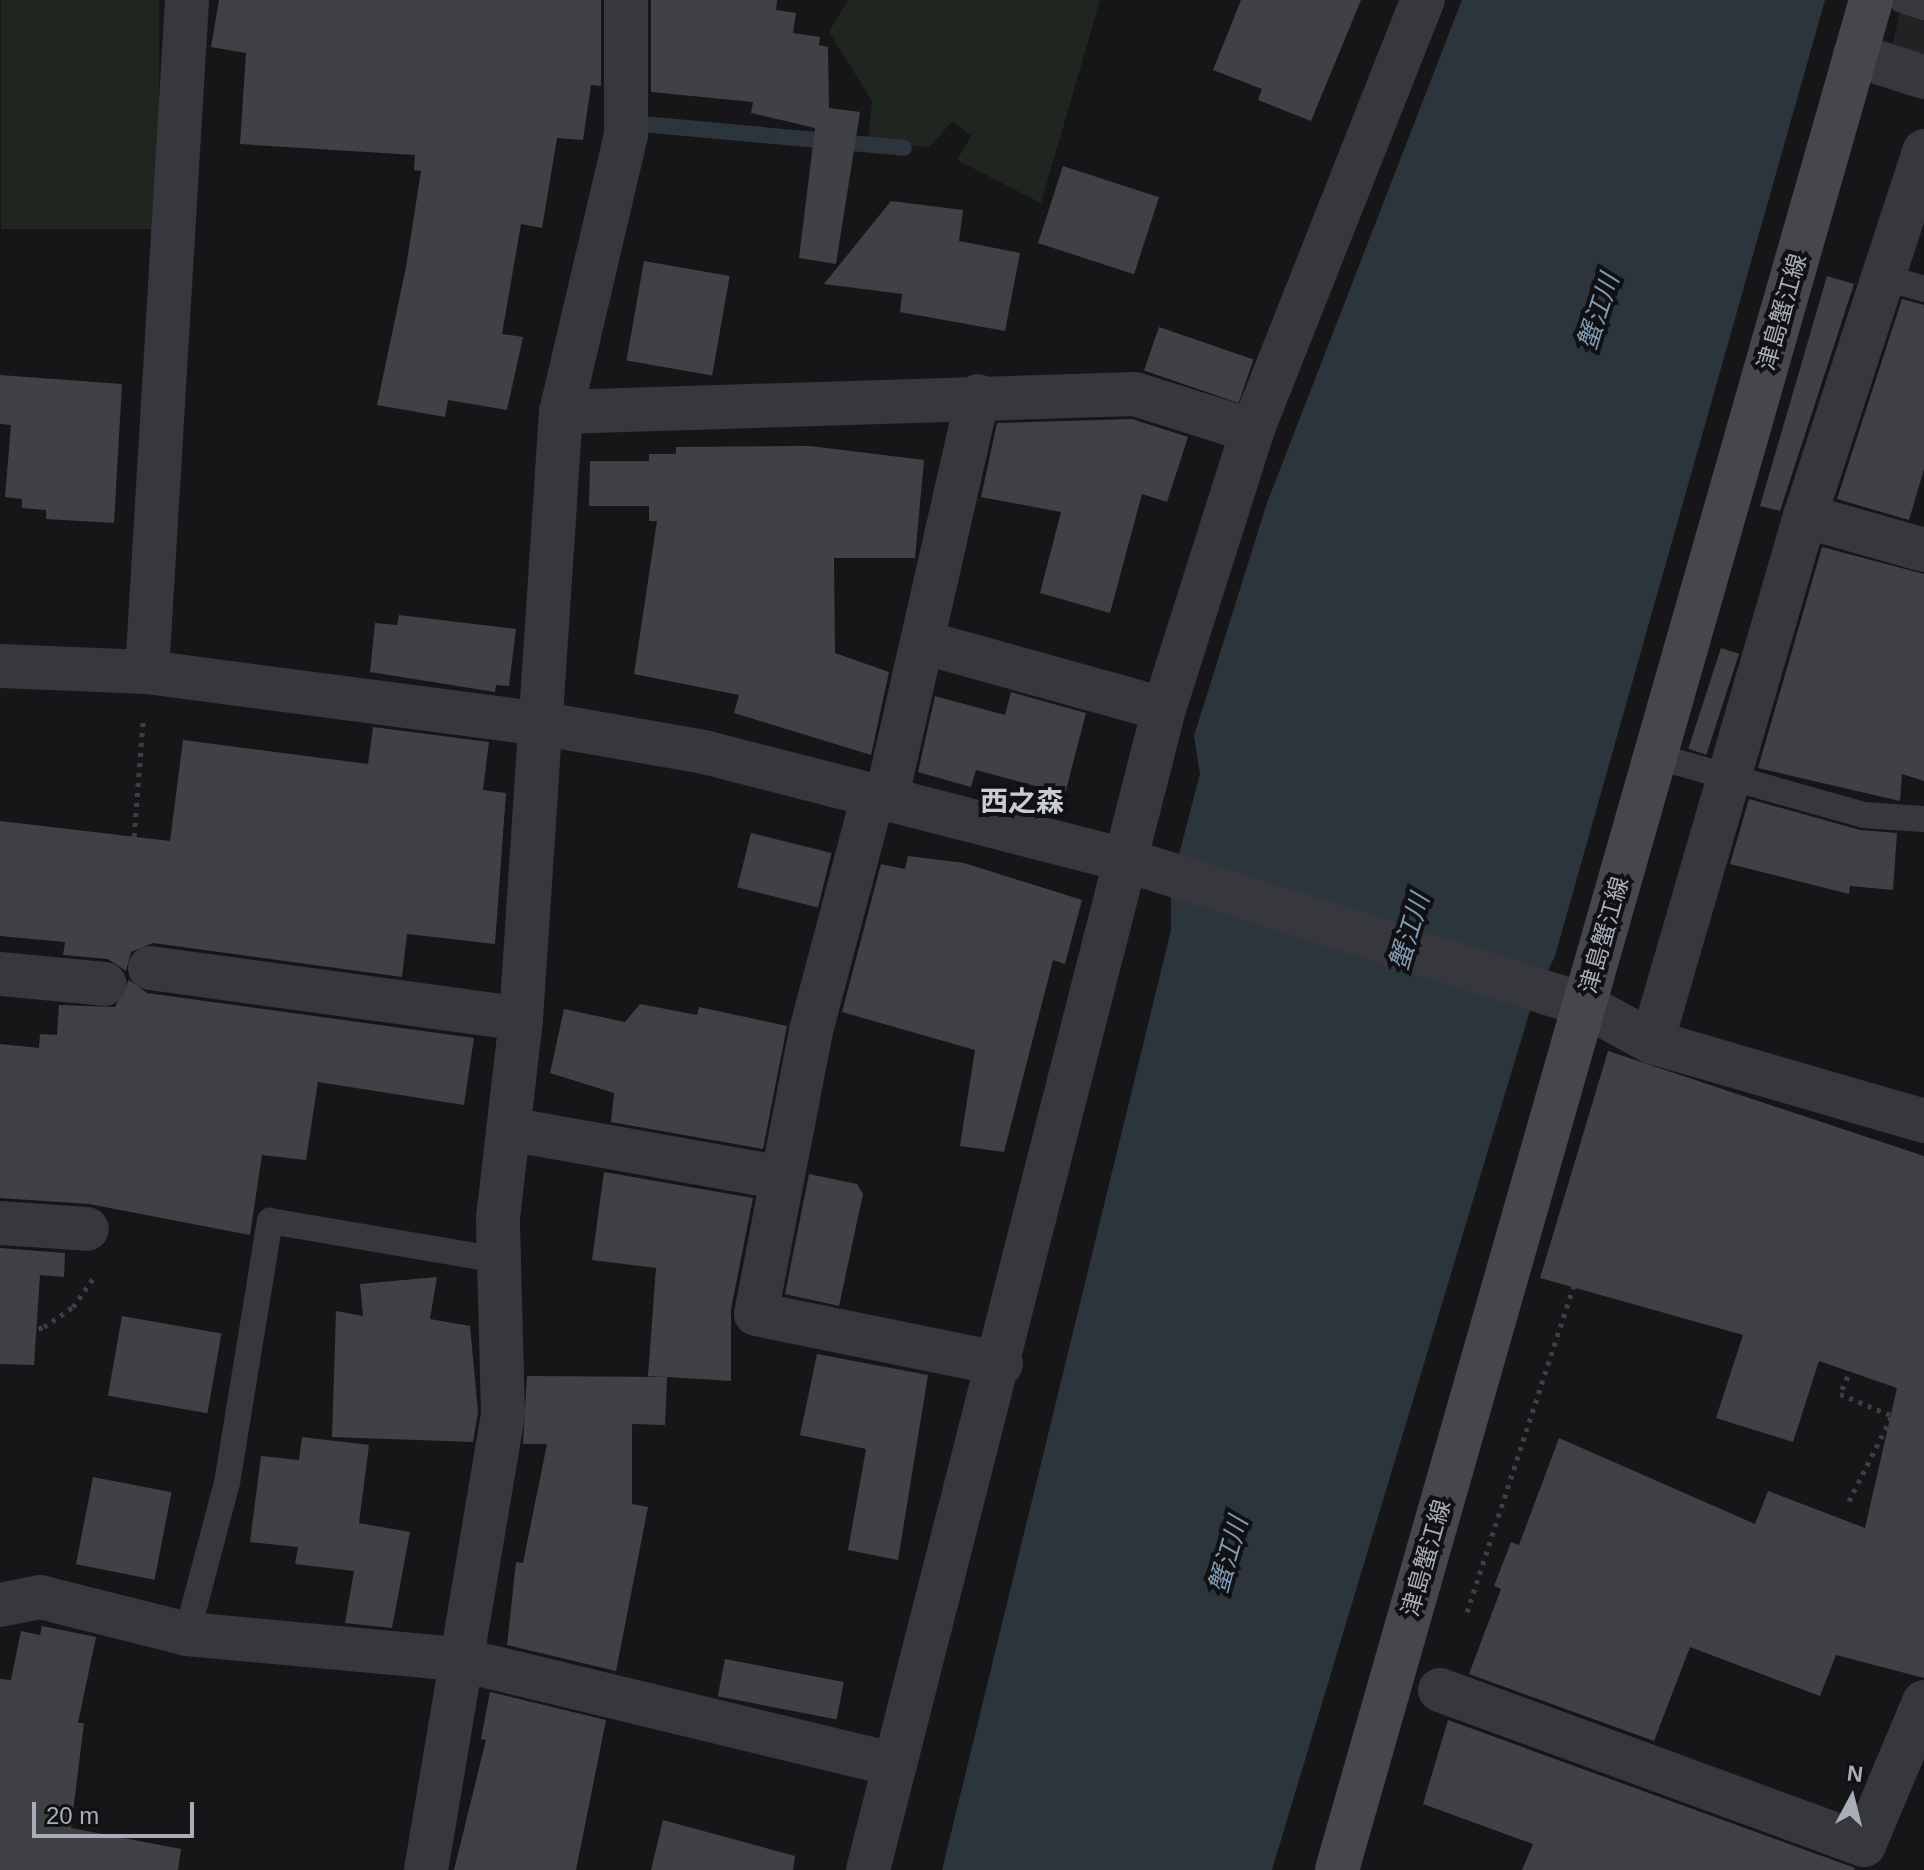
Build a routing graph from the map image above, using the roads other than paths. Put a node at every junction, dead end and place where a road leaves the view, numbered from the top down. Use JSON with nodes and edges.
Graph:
{"nodes":[{"id":1,"x":187,"y":0,"type":"edge"},
{"id":2,"x":626,"y":0,"type":"edge"},
{"id":3,"x":1423,"y":0,"type":"edge"},
{"id":4,"x":1871,"y":0,"type":"edge"},
{"id":5,"x":1902,"y":0,"type":"edge"},
{"id":6,"x":1924,"y":7,"type":"edge"},
{"id":7,"x":1855,"y":55,"type":"junction"},
{"id":8,"x":1924,"y":77,"type":"edge"},
{"id":9,"x":1924,"y":151,"type":"edge"},
{"id":10,"x":1905,"y":283,"type":"edge"},
{"id":11,"x":978,"y":396,"type":"junction"},
{"id":12,"x":561,"y":412,"type":"junction"},
{"id":13,"x":1252,"y":431,"type":"junction"},
{"id":14,"x":1805,"y":516,"type":"junction"},
{"id":15,"x":1924,"y":550,"type":"edge"},
{"id":16,"x":922,"y":642,"type":"junction"},
{"id":17,"x":0,"y":666,"type":"edge"},
{"id":18,"x":147,"y":672,"type":"junction"},
{"id":19,"x":1164,"y":709,"type":"junction"},
{"id":20,"x":544,"y":724,"type":"junction"},
{"id":21,"x":1655,"y":756,"type":"junction"},
{"id":22,"x":1729,"y":777,"type":"junction"},
{"id":23,"x":879,"y":798,"type":"junction"},
{"id":24,"x":1924,"y":819,"type":"edge"},
{"id":25,"x":1141,"y":863,"type":"junction"},
{"id":26,"x":150,"y":968,"type":"dead end"},
{"id":27,"x":0,"y":974,"type":"edge"},
{"id":28,"x":105,"y":984,"type":"dead end"},
{"id":29,"x":1575,"y":1002,"type":"junction"},
{"id":30,"x":521,"y":1019,"type":"junction"},
{"id":31,"x":1652,"y":1042,"type":"junction"},
{"id":32,"x":1924,"y":1121,"type":"edge"},
{"id":33,"x":508,"y":1129,"type":"junction"},
{"id":34,"x":782,"y":1178,"type":"junction"},
{"id":35,"x":0,"y":1223,"type":"edge"},
{"id":36,"x":87,"y":1229,"type":"dead end"},
{"id":37,"x":498,"y":1260,"type":"junction"},
{"id":38,"x":1001,"y":1364,"type":"junction"},
{"id":39,"x":0,"y":1605,"type":"edge"},
{"id":40,"x":187,"y":1634,"type":"junction"},
{"id":41,"x":458,"y":1659,"type":"junction"},
{"id":42,"x":1440,"y":1690,"type":"dead end"},
{"id":43,"x":1924,"y":1702,"type":"edge"},
{"id":44,"x":893,"y":1764,"type":"junction"},
{"id":45,"x":1857,"y":1857,"type":"edge"},
{"id":46,"x":426,"y":1870,"type":"edge"},
{"id":47,"x":868,"y":1870,"type":"edge"},
{"id":48,"x":1337,"y":1870,"type":"edge"}],
"edges":[{"from":1,"to":18,"type":"street"},
{"from":2,"to":12,"type":"street"},
{"from":3,"to":13,"type":"street"},
{"from":4,"to":7,"type":"main road","name":"津島蟹江線"},
{"from":5,"to":6,"type":"lane"},
{"from":7,"to":8,"type":"street"},
{"from":7,"to":21,"type":"main road","name":"津島蟹江線"},
{"from":9,"to":10,"type":"street"},
{"from":10,"to":14,"type":"street"},
{"from":11,"to":12,"type":"street"},
{"from":11,"to":13,"type":"street"},
{"from":11,"to":16,"type":"street"},
{"from":12,"to":20,"type":"street"},
{"from":13,"to":19,"type":"street"},
{"from":14,"to":15,"type":"street"},
{"from":14,"to":22,"type":"street"},
{"from":16,"to":19,"type":"street"},
{"from":16,"to":23,"type":"street"},
{"from":17,"to":18,"type":"street"},
{"from":18,"to":20,"type":"street"},
{"from":19,"to":25,"type":"street"},
{"from":20,"to":23,"type":"street"},
{"from":20,"to":30,"type":"street"},
{"from":21,"to":22,"type":"lane"},
{"from":21,"to":29,"type":"main road","name":"津島蟹江線"},
{"from":22,"to":24,"type":"lane"},
{"from":22,"to":31,"type":"street"},
{"from":23,"to":25,"type":"street"},
{"from":23,"to":34,"type":"street"},
{"from":25,"to":29,"type":"street"},
{"from":25,"to":38,"type":"street"},
{"from":26,"to":30,"type":"street"},
{"from":27,"to":28,"type":"street"},
{"from":29,"to":31,"type":"street"},
{"from":29,"to":48,"type":"main road","name":"津島蟹江線"},
{"from":30,"to":33,"type":"street"},
{"from":31,"to":32,"type":"street"},
{"from":33,"to":34,"type":"street"},
{"from":33,"to":37,"type":"street"},
{"from":34,"to":38,"type":"street"},
{"from":35,"to":36,"type":"street"},
{"from":37,"to":40,"type":"lane"},
{"from":37,"to":41,"type":"street"},
{"from":38,"to":44,"type":"street"},
{"from":39,"to":40,"type":"street"},
{"from":40,"to":41,"type":"street"},
{"from":41,"to":44,"type":"street"},
{"from":41,"to":46,"type":"street"},
{"from":42,"to":45,"type":"street"},
{"from":43,"to":45,"type":"street"},
{"from":44,"to":47,"type":"street"}]}
